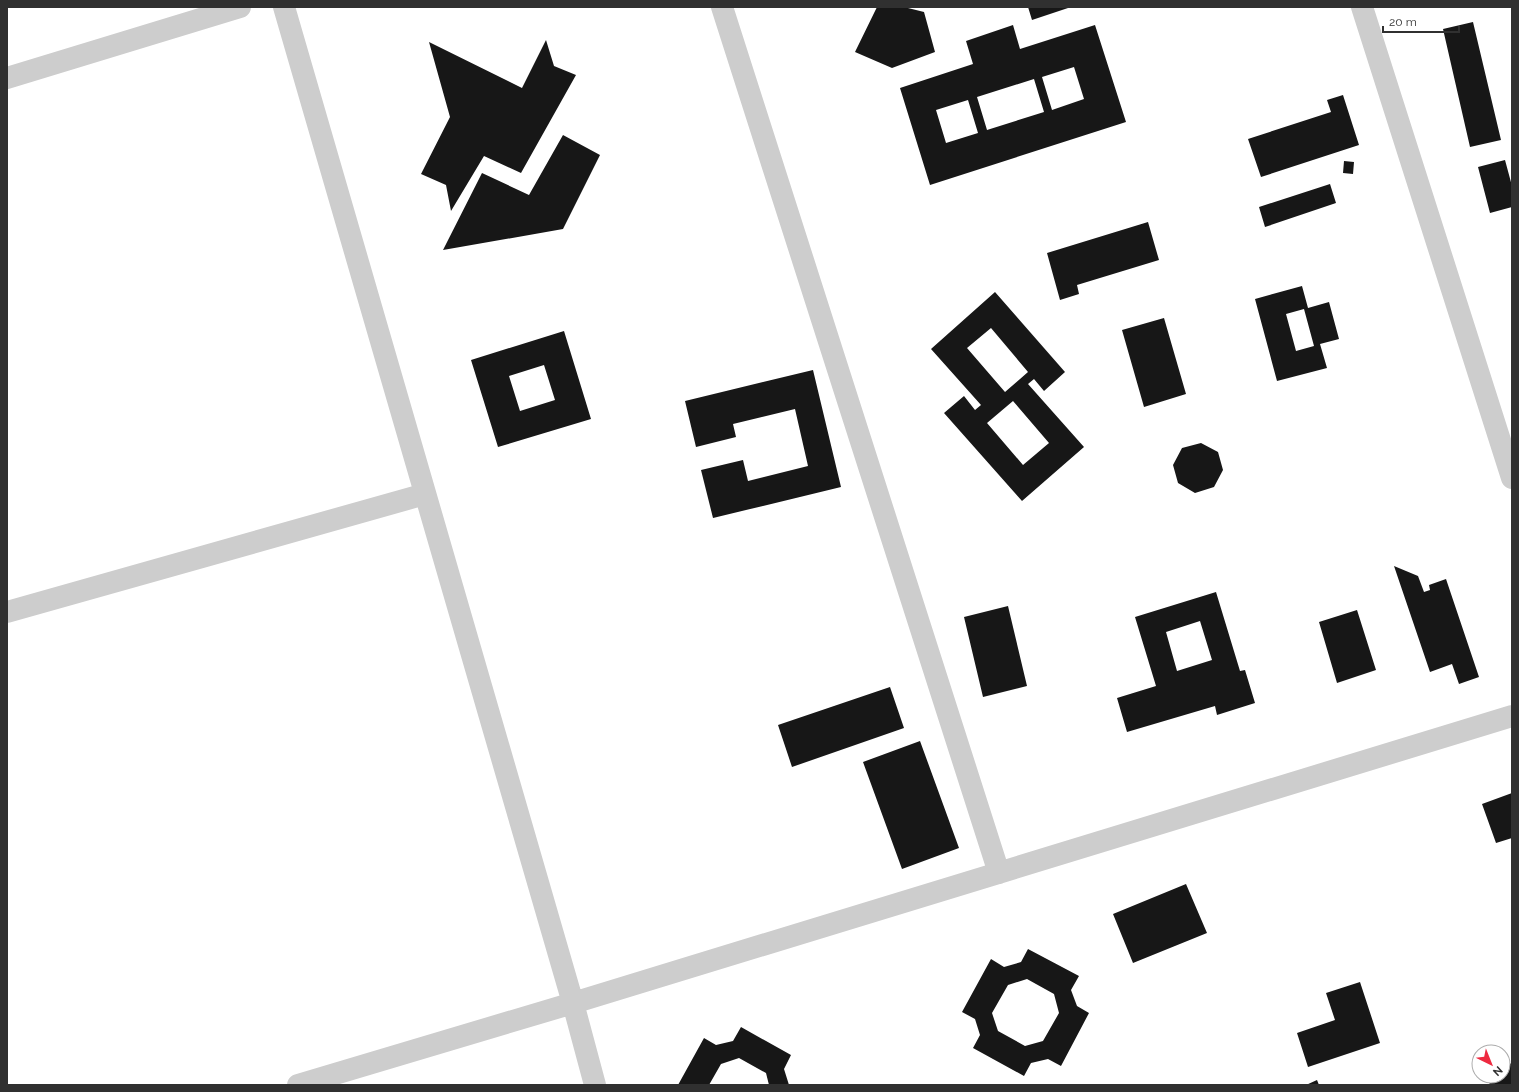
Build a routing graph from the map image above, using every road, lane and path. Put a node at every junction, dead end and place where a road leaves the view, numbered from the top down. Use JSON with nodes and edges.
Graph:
{"nodes":[{"id":1,"x":240,"y":7,"type":"edge"},
{"id":2,"x":284,"y":7,"type":"edge"},
{"id":3,"x":722,"y":7,"type":"edge"},
{"id":4,"x":1362,"y":7,"type":"edge"},
{"id":5,"x":7,"y":78,"type":"edge"},
{"id":6,"x":1512,"y":478,"type":"edge"},
{"id":7,"x":425,"y":494,"type":"junction"},
{"id":8,"x":7,"y":612,"type":"edge"},
{"id":9,"x":1512,"y":716,"type":"edge"},
{"id":10,"x":999,"y":873,"type":"junction"},
{"id":11,"x":572,"y":1003,"type":"junction"},
{"id":12,"x":298,"y":1085,"type":"edge"},
{"id":13,"x":594,"y":1085,"type":"edge"}],
"edges":[{"from":1,"to":5,"type":"street"},
{"from":2,"to":7,"type":"street"},
{"from":3,"to":10,"type":"street"},
{"from":4,"to":6,"type":"street"},
{"from":7,"to":8,"type":"street"},
{"from":7,"to":11,"type":"street"},
{"from":9,"to":10,"type":"street"},
{"from":10,"to":11,"type":"street"},
{"from":11,"to":12,"type":"street"},
{"from":11,"to":13,"type":"street"}]}
